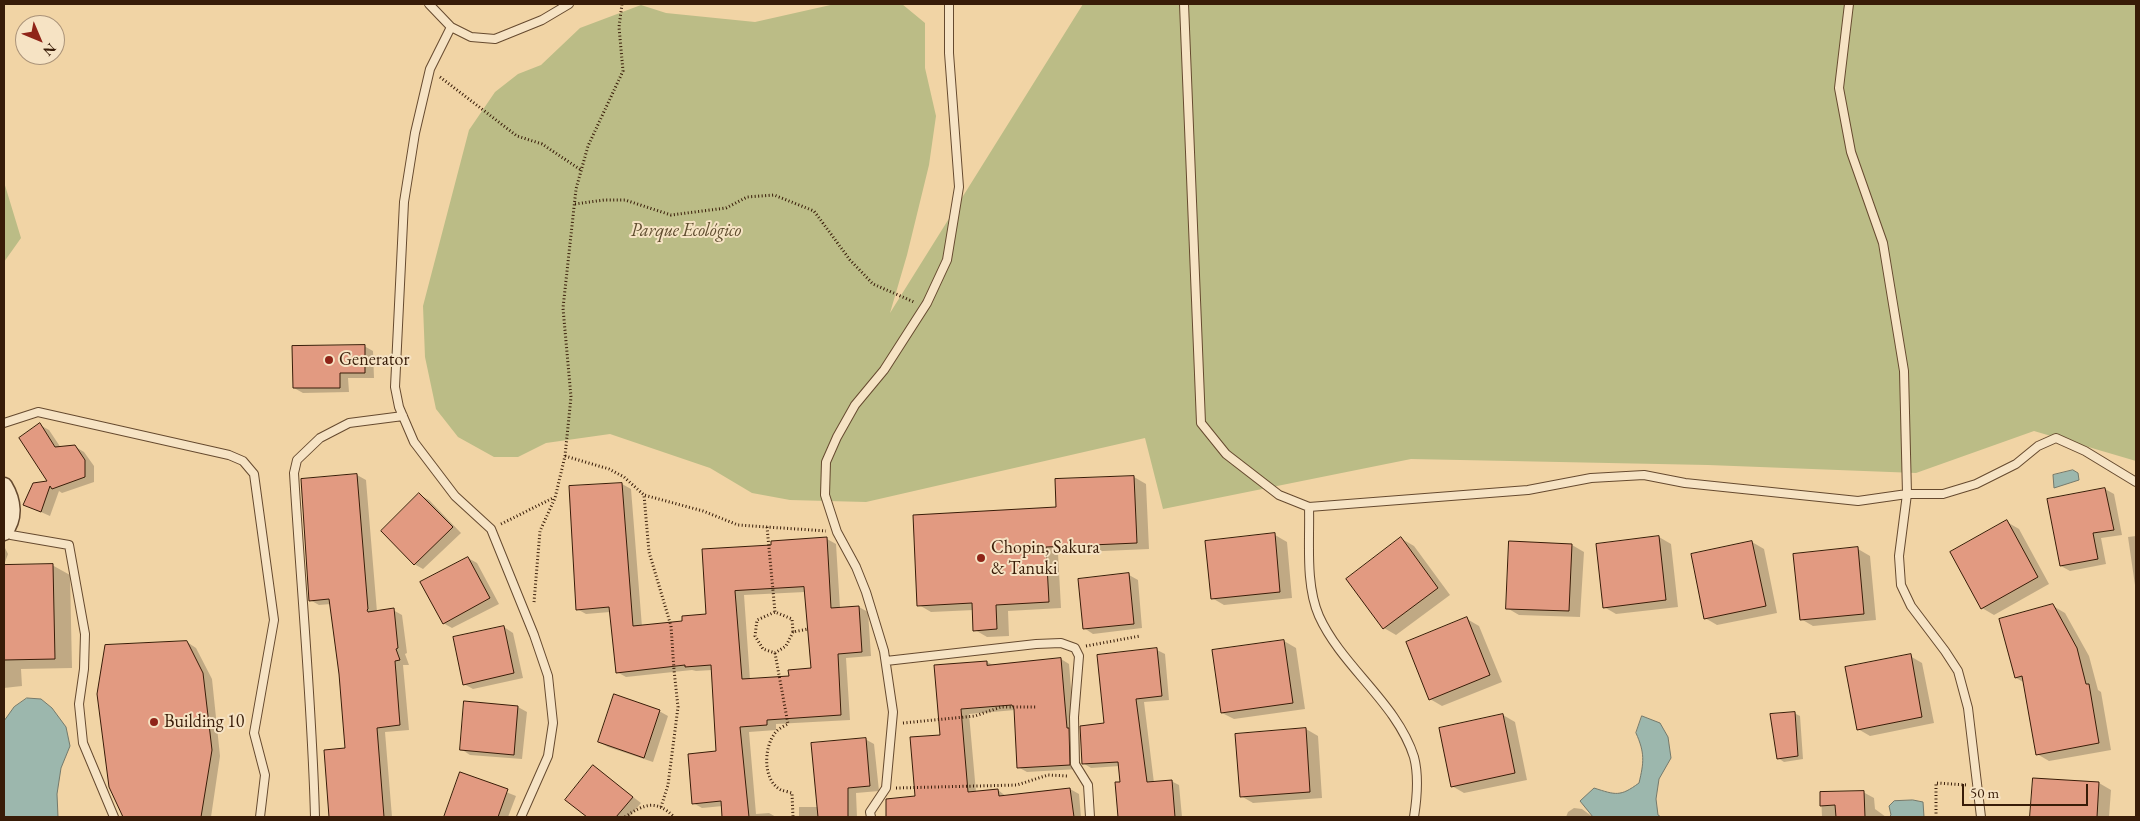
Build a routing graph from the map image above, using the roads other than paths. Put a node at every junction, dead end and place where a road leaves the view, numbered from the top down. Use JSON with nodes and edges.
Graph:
{"nodes":[{"id":1,"x":429,"y":4,"type":"edge"},
{"id":2,"x":570,"y":4,"type":"edge"},
{"id":3,"x":949,"y":4,"type":"edge"},
{"id":4,"x":1184,"y":4,"type":"edge"},
{"id":5,"x":1849,"y":4,"type":"edge"},
{"id":6,"x":451,"y":26,"type":"junction"},
{"id":7,"x":403,"y":416,"type":"junction"},
{"id":8,"x":4,"y":423,"type":"edge"},
{"id":9,"x":2136,"y":482,"type":"edge"},
{"id":10,"x":4,"y":486,"type":"edge"},
{"id":11,"x":1907,"y":494,"type":"junction"},
{"id":12,"x":1309,"y":507,"type":"junction"},
{"id":13,"x":6,"y":530,"type":"edge"},
{"id":14,"x":886,"y":661,"type":"junction"},
{"id":15,"x":114,"y":817,"type":"edge"},
{"id":16,"x":260,"y":817,"type":"edge"},
{"id":17,"x":315,"y":817,"type":"edge"},
{"id":18,"x":521,"y":817,"type":"edge"},
{"id":19,"x":870,"y":817,"type":"edge"},
{"id":20,"x":1090,"y":817,"type":"edge"},
{"id":21,"x":1414,"y":817,"type":"edge"},
{"id":22,"x":1981,"y":817,"type":"edge"}],
"edges":[{"from":1,"to":6,"type":"lane"},
{"from":2,"to":6,"type":"lane"},
{"from":3,"to":14,"type":"lane"},
{"from":4,"to":12,"type":"lane"},
{"from":5,"to":11,"type":"lane"},
{"from":6,"to":7,"type":"lane"},
{"from":7,"to":17,"type":"lane"},
{"from":7,"to":18,"type":"lane"},
{"from":8,"to":16,"type":"lane"},
{"from":9,"to":11,"type":"lane"},
{"from":10,"to":13,"type":"street"},
{"from":11,"to":12,"type":"lane"},
{"from":11,"to":22,"type":"lane"},
{"from":12,"to":21,"type":"lane"},
{"from":13,"to":15,"type":"lane"},
{"from":14,"to":19,"type":"lane"},
{"from":14,"to":20,"type":"lane"}]}
